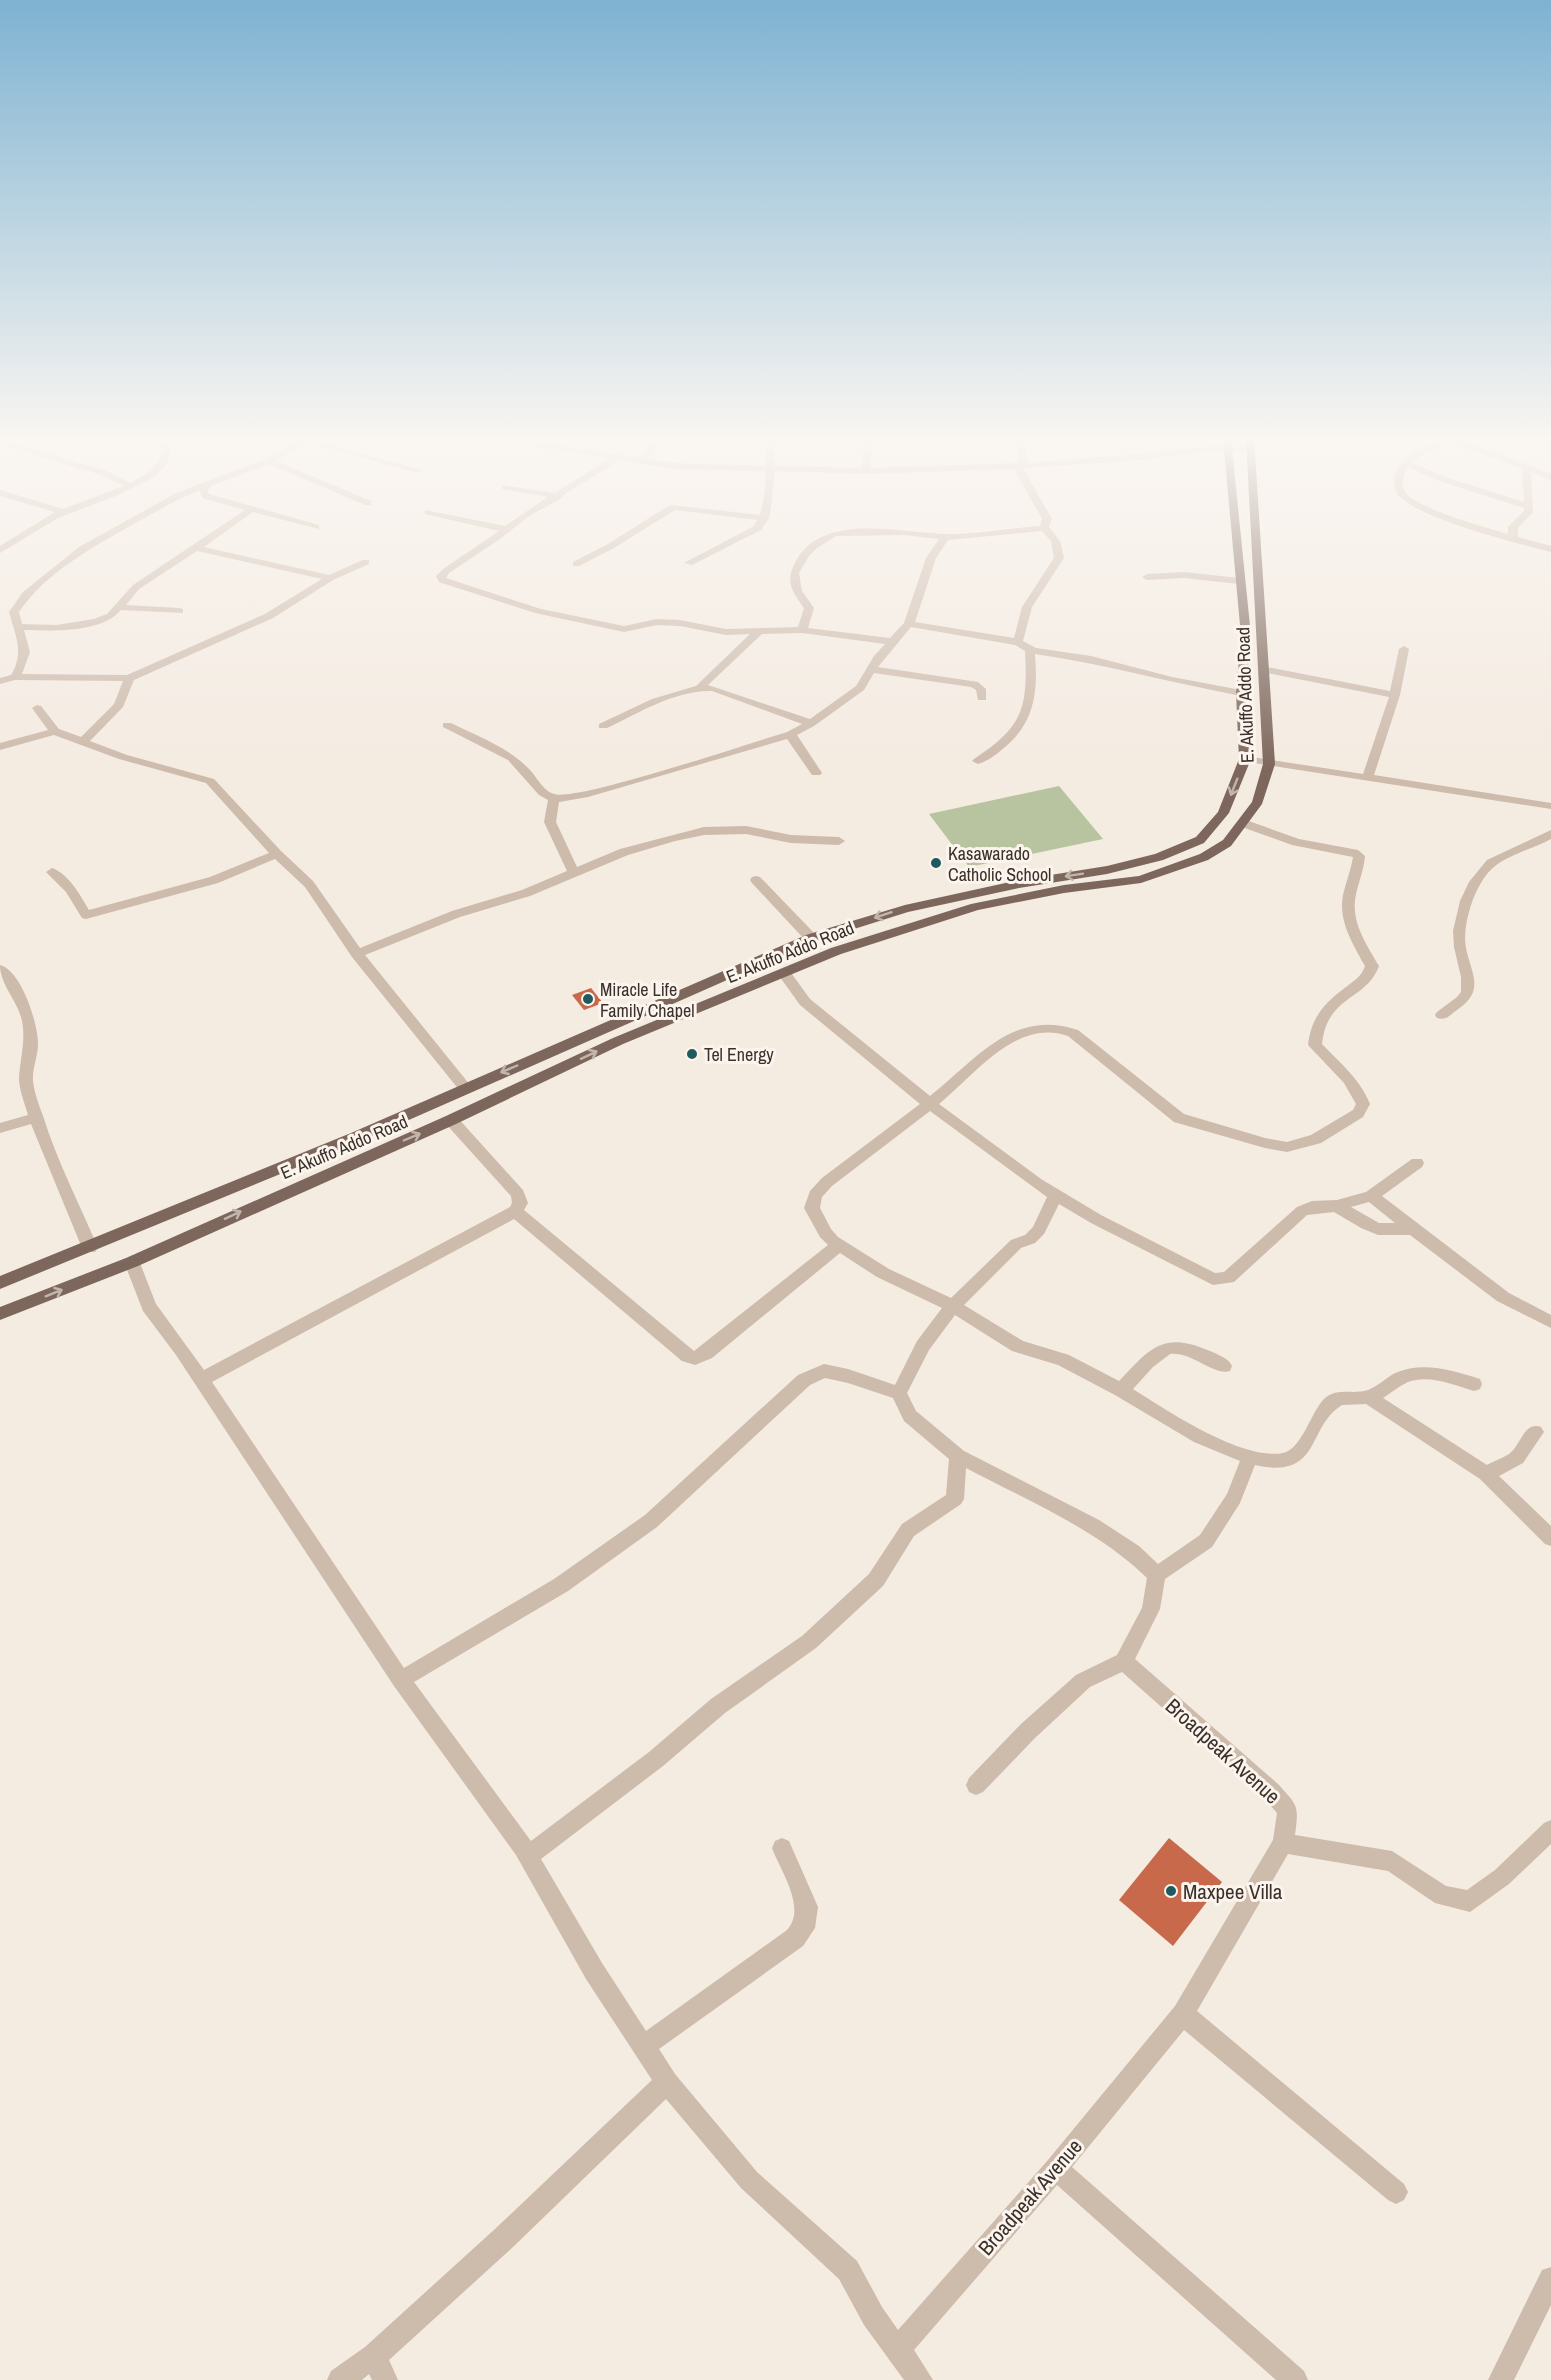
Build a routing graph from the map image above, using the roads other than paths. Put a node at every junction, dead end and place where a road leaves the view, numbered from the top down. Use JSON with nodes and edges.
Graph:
{"nodes":[{"id":1,"x":83,"y":549,"type":"edge"},
{"id":2,"x":194,"y":549,"type":"edge"},
{"id":3,"x":201,"y":549,"type":"edge"},
{"id":4,"x":477,"y":549,"type":"edge"},
{"id":5,"x":606,"y":549,"type":"edge"},
{"id":6,"x":718,"y":549,"type":"edge"},
{"id":7,"x":811,"y":549,"type":"edge"},
{"id":8,"x":937,"y":549,"type":"edge"},
{"id":9,"x":1059,"y":549,"type":"edge"},
{"id":10,"x":1236,"y":549,"type":"edge"},
{"id":11,"x":1256,"y":549,"type":"edge"},
{"id":12,"x":366,"y":562,"type":"dead end"},
{"id":13,"x":689,"y":563,"type":"dead end"},
{"id":14,"x":576,"y":564,"type":"dead end"},
{"id":15,"x":1147,"y":577,"type":"dead end"},
{"id":16,"x":330,"y":578,"type":"junction"},
{"id":17,"x":1239,"y":581,"type":"junction"},
{"id":18,"x":117,"y":607,"type":"junction"},
{"id":19,"x":179,"y":611,"type":"dead end"},
{"id":20,"x":909,"y":624,"type":"junction"},
{"id":21,"x":18,"y":627,"type":"junction"},
{"id":22,"x":802,"y":630,"type":"junction"},
{"id":23,"x":758,"y":632,"type":"junction"},
{"id":24,"x":894,"y":642,"type":"junction"},
{"id":25,"x":1018,"y":642,"type":"junction"},
{"id":26,"x":1404,"y":649,"type":"dead end"},
{"id":27,"x":1030,"y":650,"type":"junction"},
{"id":28,"x":871,"y":669,"type":"junction"},
{"id":29,"x":1262,"y":669,"type":"junction"},
{"id":30,"x":15,"y":676,"type":"junction"},
{"id":31,"x":129,"y":678,"type":"junction"},
{"id":32,"x":0,"y":681,"type":"edge"},
{"id":33,"x":700,"y":687,"type":"junction"},
{"id":34,"x":1241,"y":693,"type":"junction"},
{"id":35,"x":1395,"y":696,"type":"junction"},
{"id":36,"x":982,"y":698,"type":"dead end"},
{"id":37,"x":37,"y":708,"type":"dead end"},
{"id":38,"x":810,"y":724,"type":"junction"},
{"id":39,"x":447,"y":725,"type":"dead end"},
{"id":40,"x":603,"y":726,"type":"dead end"},
{"id":41,"x":55,"y":731,"type":"junction"},
{"id":42,"x":791,"y":734,"type":"junction"},
{"id":43,"x":84,"y":741,"type":"junction"},
{"id":44,"x":0,"y":747,"type":"edge"},
{"id":45,"x":1245,"y":759,"type":"junction"},
{"id":46,"x":978,"y":761,"type":"dead end"},
{"id":47,"x":1269,"y":764,"type":"junction"},
{"id":48,"x":816,"y":773,"type":"dead end"},
{"id":49,"x":1368,"y":777,"type":"junction"},
{"id":50,"x":554,"y":799,"type":"junction"},
{"id":51,"x":1551,"y":806,"type":"edge"},
{"id":52,"x":1243,"y":823,"type":"junction"},
{"id":53,"x":1551,"y":834,"type":"edge"},
{"id":54,"x":838,"y":841,"type":"dead end"},
{"id":55,"x":277,"y":854,"type":"junction"},
{"id":56,"x":52,"y":872,"type":"dead end"},
{"id":57,"x":574,"y":873,"type":"junction"},
{"id":58,"x":756,"y":880,"type":"dead end"},
{"id":59,"x":811,"y":938,"type":"junction"},
{"id":60,"x":357,"y":954,"type":"junction"},
{"id":61,"x":0,"y":969,"type":"edge"},
{"id":62,"x":784,"y":973,"type":"junction"},
{"id":63,"x":1442,"y":1015,"type":"dead end"},
{"id":64,"x":465,"y":1088,"type":"junction"},
{"id":65,"x":930,"y":1104,"type":"junction"},
{"id":66,"x":36,"y":1118,"type":"junction"},
{"id":67,"x":451,"y":1120,"type":"junction"},
{"id":68,"x":0,"y":1128,"type":"edge"},
{"id":69,"x":1417,"y":1163,"type":"dead end"},
{"id":70,"x":1055,"y":1196,"type":"junction"},
{"id":71,"x":1371,"y":1196,"type":"junction"},
{"id":72,"x":1337,"y":1206,"type":"junction"},
{"id":73,"x":515,"y":1211,"type":"junction"},
{"id":74,"x":1413,"y":1229,"type":"junction"},
{"id":75,"x":840,"y":1244,"type":"junction"},
{"id":76,"x":90,"y":1248,"type":"junction"},
{"id":77,"x":132,"y":1262,"type":"junction"},
{"id":78,"x":0,"y":1283,"type":"edge"},
{"id":79,"x":953,"y":1306,"type":"junction"},
{"id":80,"x":0,"y":1314,"type":"edge"},
{"id":81,"x":1551,"y":1322,"type":"edge"},
{"id":82,"x":1224,"y":1366,"type":"dead end"},
{"id":83,"x":202,"y":1379,"type":"junction"},
{"id":84,"x":1474,"y":1384,"type":"dead end"},
{"id":85,"x":1121,"y":1390,"type":"junction"},
{"id":86,"x":899,"y":1393,"type":"junction"},
{"id":87,"x":1369,"y":1397,"type":"junction"},
{"id":88,"x":1536,"y":1432,"type":"dead end"},
{"id":89,"x":958,"y":1456,"type":"junction"},
{"id":90,"x":1249,"y":1459,"type":"junction"},
{"id":91,"x":1486,"y":1474,"type":"junction"},
{"id":92,"x":1551,"y":1538,"type":"edge"},
{"id":93,"x":1157,"y":1575,"type":"junction"},
{"id":94,"x":1124,"y":1661,"type":"junction"},
{"id":95,"x":401,"y":1680,"type":"junction"},
{"id":96,"x":976,"y":1785,"type":"dead end"},
{"id":97,"x":1551,"y":1830,"type":"edge"},
{"id":98,"x":1283,"y":1842,"type":"junction"},
{"id":99,"x":782,"y":1848,"type":"dead end"},
{"id":100,"x":528,"y":1856,"type":"junction"},
{"id":101,"x":1183,"y":2014,"type":"junction"},
{"id":102,"x":644,"y":2046,"type":"junction"},
{"id":103,"x":667,"y":2082,"type":"junction"},
{"id":104,"x":1056,"y":2168,"type":"junction"},
{"id":105,"x":1396,"y":2192,"type":"dead end"},
{"id":106,"x":1551,"y":2279,"type":"edge"},
{"id":107,"x":898,"y":2349,"type":"junction"},
{"id":108,"x":374,"y":2356,"type":"junction"},
{"id":109,"x":340,"y":2380,"type":"edge"},
{"id":110,"x":385,"y":2380,"type":"edge"},
{"id":111,"x":921,"y":2380,"type":"edge"},
{"id":112,"x":1295,"y":2380,"type":"edge"},
{"id":113,"x":1501,"y":2380,"type":"edge"}],
"edges":[{"from":1,"to":21,"type":"street"},
{"from":2,"to":18,"type":"street"},
{"from":3,"to":16,"type":"street"},
{"from":4,"to":23,"type":"street"},
{"from":5,"to":14,"type":"street"},
{"from":6,"to":13,"type":"street"},
{"from":7,"to":22,"type":"street"},
{"from":8,"to":20,"type":"street"},
{"from":9,"to":25,"type":"street"},
{"from":10,"to":17,"type":"main road","name":"E. Akuffo Addo Road"},
{"from":11,"to":29,"type":"main road","name":"E. Akuffo Addo Road"},
{"from":12,"to":16,"type":"street"},
{"from":15,"to":17,"type":"street"},
{"from":16,"to":31,"type":"street"},
{"from":17,"to":34,"type":"main road","name":"E. Akuffo Addo Road"},
{"from":18,"to":19,"type":"street"},
{"from":18,"to":21,"type":"street"},
{"from":20,"to":24,"type":"street"},
{"from":20,"to":25,"type":"street"},
{"from":21,"to":30,"type":"street"},
{"from":22,"to":23,"type":"street"},
{"from":22,"to":24,"type":"street"},
{"from":23,"to":33,"type":"street"},
{"from":24,"to":28,"type":"street"},
{"from":25,"to":27,"type":"street"},
{"from":26,"to":35,"type":"street"},
{"from":27,"to":34,"type":"street"},
{"from":27,"to":46,"type":"street"},
{"from":28,"to":36,"type":"street"},
{"from":28,"to":38,"type":"street"},
{"from":29,"to":35,"type":"street"},
{"from":29,"to":47,"type":"main road","name":"E. Akuffo Addo Road"},
{"from":30,"to":31,"type":"street"},
{"from":30,"to":32,"type":"street"},
{"from":31,"to":43,"type":"street"},
{"from":33,"to":38,"type":"street"},
{"from":33,"to":40,"type":"street"},
{"from":34,"to":45,"type":"main road","name":"E. Akuffo Addo Road"},
{"from":35,"to":49,"type":"street"},
{"from":37,"to":41,"type":"street"},
{"from":38,"to":42,"type":"street"},
{"from":39,"to":50,"type":"street"},
{"from":41,"to":43,"type":"street"},
{"from":41,"to":44,"type":"street"},
{"from":42,"to":48,"type":"street"},
{"from":42,"to":50,"type":"street"},
{"from":43,"to":55,"type":"street"},
{"from":45,"to":47,"type":"street"},
{"from":45,"to":59,"type":"main road","name":"E. Akuffo Addo Road","one_way":true},
{"from":47,"to":49,"type":"street"},
{"from":47,"to":52,"type":"main road","name":"E. Akuffo Addo Road"},
{"from":49,"to":51,"type":"street"},
{"from":50,"to":57,"type":"street"},
{"from":52,"to":62,"type":"main road","name":"E. Akuffo Addo Road"},
{"from":52,"to":65,"type":"street"},
{"from":53,"to":63,"type":"street"},
{"from":54,"to":57,"type":"street"},
{"from":55,"to":56,"type":"street"},
{"from":55,"to":60,"type":"street"},
{"from":57,"to":60,"type":"street"},
{"from":58,"to":59,"type":"street"},
{"from":59,"to":64,"type":"main road","name":"E. Akuffo Addo Road","one_way":true},
{"from":60,"to":64,"type":"street"},
{"from":61,"to":66,"type":"street"},
{"from":62,"to":65,"type":"street"},
{"from":67,"to":62,"type":"main road","name":"E. Akuffo Addo Road","one_way":true},
{"from":64,"to":76,"type":"main road","name":"E. Akuffo Addo Road"},
{"from":65,"to":70,"type":"street"},
{"from":65,"to":75,"type":"street"},
{"from":66,"to":68,"type":"street"},
{"from":66,"to":76,"type":"street"},
{"from":67,"to":73,"type":"street"},
{"from":77,"to":67,"type":"main road","name":"E. Akuffo Addo Road","one_way":true},
{"from":69,"to":71,"type":"street"},
{"from":70,"to":72,"type":"street"},
{"from":70,"to":79,"type":"street"},
{"from":71,"to":72,"type":"street"},
{"from":71,"to":74,"type":"street"},
{"from":72,"to":74,"type":"street"},
{"from":73,"to":75,"type":"street"},
{"from":73,"to":83,"type":"street"},
{"from":74,"to":81,"type":"street"},
{"from":75,"to":79,"type":"street"},
{"from":76,"to":78,"type":"main road","name":"E. Akuffo Addo Road"},
{"from":80,"to":77,"type":"main road","name":"E. Akuffo Addo Road","one_way":true},
{"from":77,"to":83,"type":"street"},
{"from":79,"to":85,"type":"street"},
{"from":79,"to":86,"type":"street"},
{"from":82,"to":85,"type":"street"},
{"from":83,"to":95,"type":"street"},
{"from":84,"to":87,"type":"street"},
{"from":85,"to":90,"type":"street"},
{"from":86,"to":89,"type":"street"},
{"from":86,"to":95,"type":"street"},
{"from":87,"to":90,"type":"street"},
{"from":87,"to":91,"type":"street"},
{"from":88,"to":91,"type":"street"},
{"from":89,"to":93,"type":"street"},
{"from":89,"to":100,"type":"street"},
{"from":90,"to":93,"type":"street"},
{"from":91,"to":92,"type":"street"},
{"from":93,"to":94,"type":"street"},
{"from":94,"to":96,"type":"street"},
{"from":94,"to":98,"type":"street","name":"Broadpeak Avenue"},
{"from":95,"to":100,"type":"street"},
{"from":97,"to":98,"type":"street"},
{"from":98,"to":101,"type":"street","name":"Broadpeak Avenue"},
{"from":99,"to":102,"type":"street"},
{"from":100,"to":102,"type":"street"},
{"from":101,"to":104,"type":"street","name":"Broadpeak Avenue"},
{"from":101,"to":105,"type":"street"},
{"from":102,"to":103,"type":"street"},
{"from":103,"to":107,"type":"street"},
{"from":103,"to":108,"type":"street"},
{"from":104,"to":107,"type":"street","name":"Broadpeak Avenue"},
{"from":104,"to":112,"type":"street"},
{"from":106,"to":113,"type":"street"},
{"from":107,"to":111,"type":"street"},
{"from":108,"to":109,"type":"street"},
{"from":108,"to":110,"type":"street"}]}
